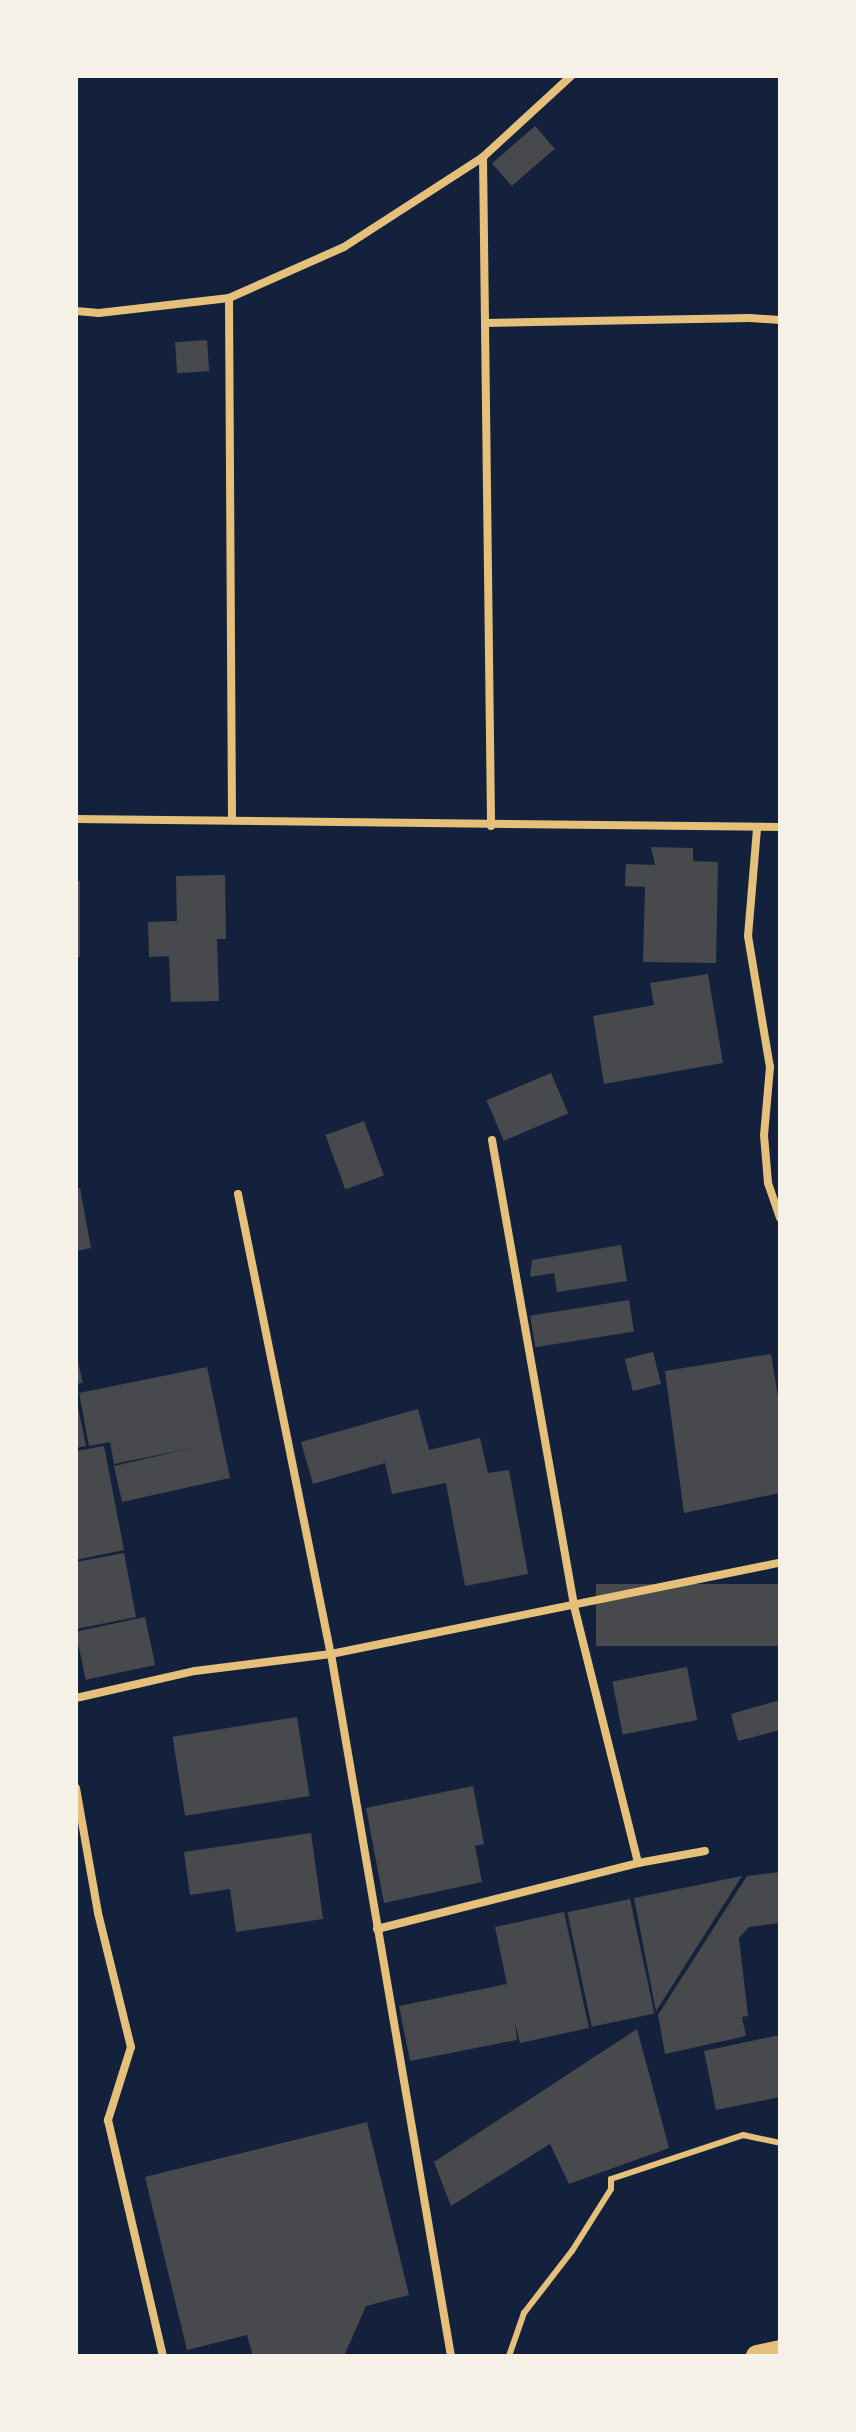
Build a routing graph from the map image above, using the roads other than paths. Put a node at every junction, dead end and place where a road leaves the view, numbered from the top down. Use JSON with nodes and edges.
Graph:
{"nodes":[{"id":1,"x":571,"y":76,"type":"edge"},
{"id":2,"x":483,"y":157,"type":"junction"},
{"id":3,"x":229,"y":298,"type":"junction"},
{"id":4,"x":76,"y":311,"type":"edge"},
{"id":5,"x":780,"y":320,"type":"edge"},
{"id":6,"x":486,"y":323,"type":"junction"},
{"id":7,"x":76,"y":819,"type":"edge"},
{"id":8,"x":232,"y":819,"type":"junction"},
{"id":9,"x":491,"y":826,"type":"junction"},
{"id":10,"x":780,"y":827,"type":"edge"},
{"id":11,"x":757,"y":829,"type":"junction"},
{"id":12,"x":492,"y":1140,"type":"dead end"},
{"id":13,"x":238,"y":1194,"type":"dead end"},
{"id":14,"x":780,"y":1218,"type":"edge"},
{"id":15,"x":780,"y":1563,"type":"edge"},
{"id":16,"x":574,"y":1606,"type":"junction"},
{"id":17,"x":331,"y":1654,"type":"junction"},
{"id":18,"x":76,"y":1698,"type":"edge"},
{"id":19,"x":76,"y":1788,"type":"edge"},
{"id":20,"x":705,"y":1851,"type":"dead end"},
{"id":21,"x":638,"y":1863,"type":"junction"},
{"id":22,"x":377,"y":1929,"type":"junction"},
{"id":23,"x":780,"y":2143,"type":"edge"},
{"id":24,"x":780,"y":2351,"type":"edge"},
{"id":25,"x":163,"y":2356,"type":"edge"},
{"id":26,"x":451,"y":2356,"type":"edge"},
{"id":27,"x":509,"y":2356,"type":"edge"},
{"id":28,"x":757,"y":2356,"type":"edge"}],
"edges":[{"from":1,"to":2,"type":"street"},
{"from":2,"to":3,"type":"street"},
{"from":2,"to":6,"type":"street"},
{"from":3,"to":4,"type":"street"},
{"from":3,"to":8,"type":"street"},
{"from":5,"to":6,"type":"street"},
{"from":6,"to":9,"type":"street"},
{"from":7,"to":8,"type":"street"},
{"from":8,"to":9,"type":"street"},
{"from":9,"to":11,"type":"street"},
{"from":10,"to":11,"type":"street"},
{"from":11,"to":14,"type":"street"},
{"from":12,"to":16,"type":"street"},
{"from":13,"to":17,"type":"street"},
{"from":15,"to":16,"type":"street"},
{"from":16,"to":17,"type":"street"},
{"from":16,"to":21,"type":"street"},
{"from":17,"to":18,"type":"street"},
{"from":17,"to":22,"type":"street"},
{"from":19,"to":25,"type":"street"},
{"from":20,"to":21,"type":"street"},
{"from":21,"to":22,"type":"street"},
{"from":22,"to":26,"type":"street"},
{"from":23,"to":27,"type":"lane"},
{"from":24,"to":28,"type":"highway"}]}
